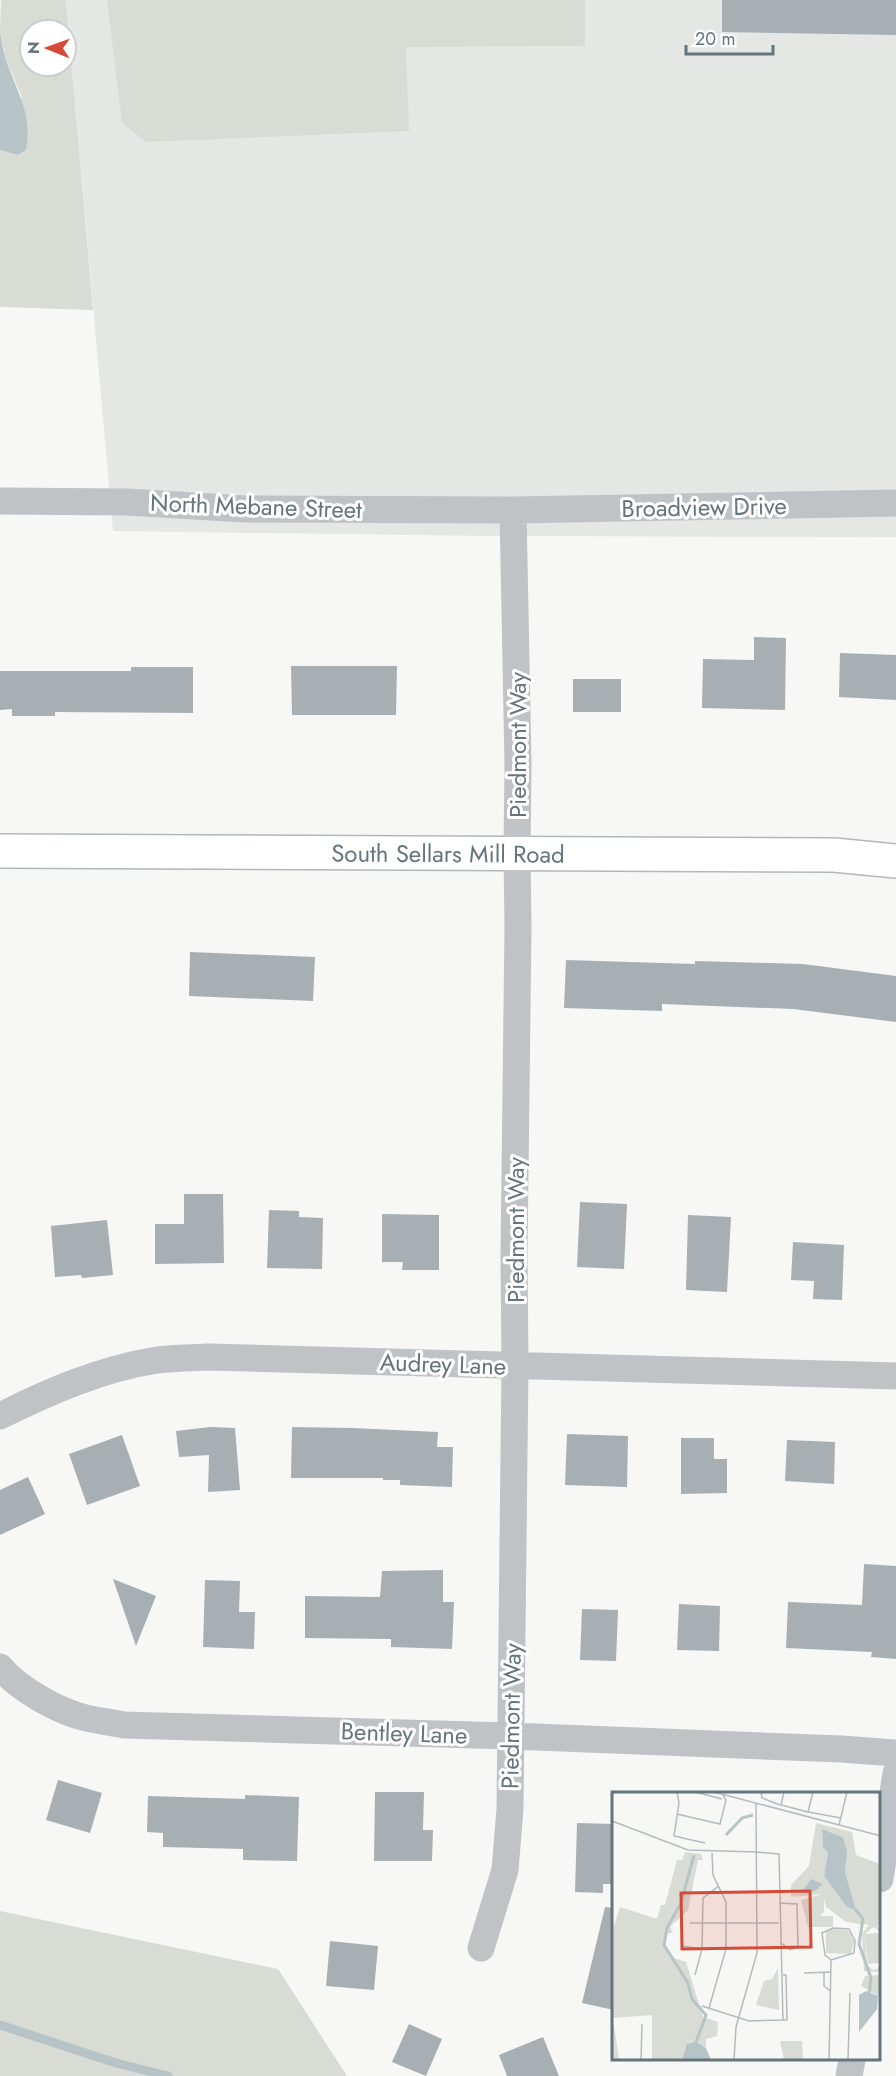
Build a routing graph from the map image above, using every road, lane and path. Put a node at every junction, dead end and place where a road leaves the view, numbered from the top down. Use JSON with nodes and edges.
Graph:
{"nodes":[{"id":1,"x":0,"y":501,"type":"edge"},
{"id":2,"x":896,"y":503,"type":"edge"},
{"id":3,"x":513,"y":510,"type":"junction"},
{"id":4,"x":0,"y":851,"type":"edge"},
{"id":5,"x":517,"y":852,"type":"junction"},
{"id":6,"x":896,"y":861,"type":"edge"},
{"id":7,"x":515,"y":1366,"type":"junction"},
{"id":8,"x":896,"y":1376,"type":"edge"},
{"id":9,"x":0,"y":1416,"type":"edge"},
{"id":10,"x":0,"y":1667,"type":"edge"},
{"id":11,"x":511,"y":1736,"type":"junction"},
{"id":12,"x":896,"y":1753,"type":"edge"},
{"id":13,"x":896,"y":1773,"type":"edge"},
{"id":14,"x":881,"y":1867,"type":"edge"},
{"id":15,"x":481,"y":1948,"type":"dead end"},
{"id":16,"x":852,"y":2061,"type":"edge"},
{"id":17,"x":849,"y":2076,"type":"edge"}],
"edges":[{"from":1,"to":3,"type":"street","name":"North Mebane Street"},
{"from":2,"to":3,"type":"street","name":"Broadview Drive"},
{"from":3,"to":5,"type":"street","name":"Piedmont Way"},
{"from":4,"to":5,"type":"main road","name":"South Sellars Mill Road"},
{"from":5,"to":6,"type":"main road","name":"South Sellars Mill Road"},
{"from":5,"to":7,"type":"street","name":"Piedmont Way"},
{"from":7,"to":8,"type":"street","name":"Audrey Lane"},
{"from":7,"to":9,"type":"street","name":"Audrey Lane"},
{"from":7,"to":11,"type":"street","name":"Piedmont Way"},
{"from":10,"to":11,"type":"street","name":"Bentley Lane"},
{"from":11,"to":12,"type":"street","name":"Bentley Lane"},
{"from":11,"to":15,"type":"street","name":"Piedmont Way"},
{"from":13,"to":14,"type":"street"},
{"from":16,"to":17,"type":"street"}]}
